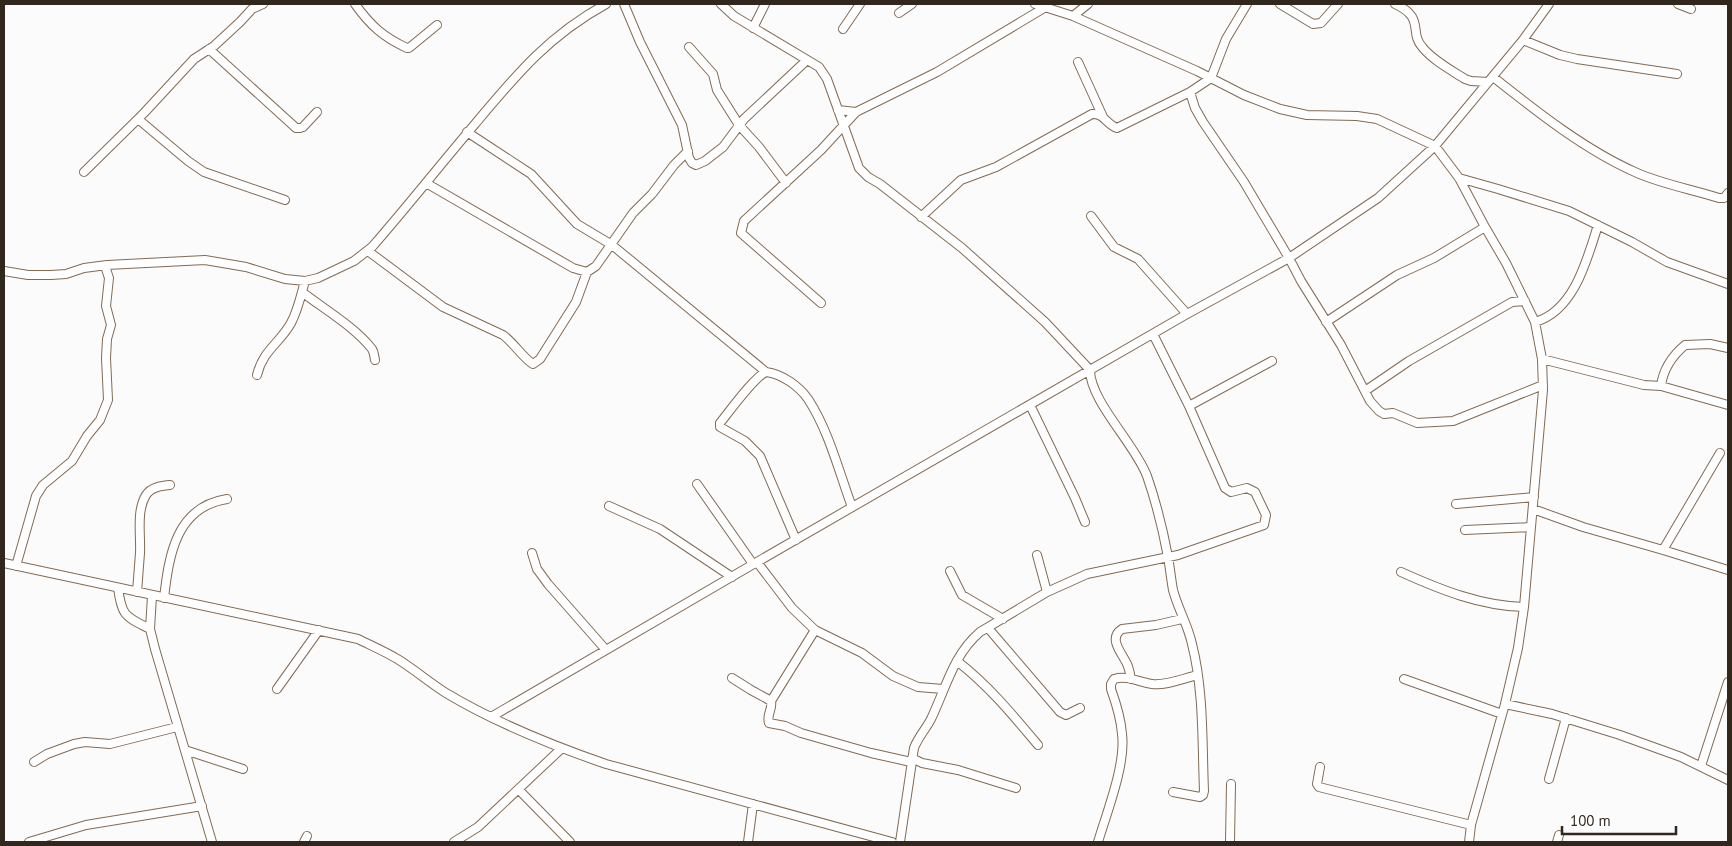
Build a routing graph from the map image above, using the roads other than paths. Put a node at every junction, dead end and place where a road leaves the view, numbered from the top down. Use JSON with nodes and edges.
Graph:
{"nodes":[{"id":1,"x":263,"y":4,"type":"edge"},
{"id":2,"x":355,"y":4,"type":"edge"},
{"id":3,"x":606,"y":4,"type":"edge"},
{"id":4,"x":624,"y":4,"type":"edge"},
{"id":5,"x":721,"y":4,"type":"edge"},
{"id":6,"x":765,"y":4,"type":"edge"},
{"id":7,"x":860,"y":4,"type":"edge"},
{"id":8,"x":912,"y":4,"type":"edge"},
{"id":9,"x":1035,"y":4,"type":"edge"},
{"id":10,"x":1088,"y":4,"type":"edge"},
{"id":11,"x":1247,"y":4,"type":"edge"},
{"id":12,"x":1280,"y":4,"type":"edge"},
{"id":13,"x":1338,"y":4,"type":"edge"},
{"id":14,"x":1395,"y":4,"type":"edge"},
{"id":15,"x":1548,"y":4,"type":"edge"},
{"id":16,"x":1678,"y":4,"type":"edge"},
{"id":17,"x":249,"y":7,"type":"edge"},
{"id":18,"x":1044,"y":8,"type":"junction"},
{"id":19,"x":1691,"y":9,"type":"dead end"},
{"id":20,"x":899,"y":13,"type":"dead end"},
{"id":21,"x":1073,"y":16,"type":"junction"},
{"id":22,"x":437,"y":25,"type":"dead end"},
{"id":23,"x":753,"y":28,"type":"junction"},
{"id":24,"x":843,"y":29,"type":"dead end"},
{"id":25,"x":1523,"y":40,"type":"junction"},
{"id":26,"x":689,"y":46,"type":"dead end"},
{"id":27,"x":209,"y":49,"type":"junction"},
{"id":28,"x":807,"y":60,"type":"junction"},
{"id":29,"x":1078,"y":62,"type":"dead end"},
{"id":30,"x":1677,"y":74,"type":"dead end"},
{"id":31,"x":1211,"y":78,"type":"junction"},
{"id":32,"x":1490,"y":80,"type":"junction"},
{"id":33,"x":1190,"y":92,"type":"junction"},
{"id":34,"x":838,"y":110,"type":"junction"},
{"id":35,"x":317,"y":112,"type":"dead end"},
{"id":36,"x":856,"y":112,"type":"junction"},
{"id":37,"x":1103,"y":117,"type":"junction"},
{"id":38,"x":138,"y":119,"type":"junction"},
{"id":39,"x":739,"y":125,"type":"junction"},
{"id":40,"x":843,"y":126,"type":"junction"},
{"id":41,"x":468,"y":132,"type":"junction"},
{"id":42,"x":1435,"y":146,"type":"junction"},
{"id":43,"x":688,"y":151,"type":"junction"},
{"id":44,"x":84,"y":172,"type":"dead end"},
{"id":45,"x":1459,"y":178,"type":"junction"},
{"id":46,"x":426,"y":183,"type":"junction"},
{"id":47,"x":786,"y":183,"type":"junction"},
{"id":48,"x":1728,"y":193,"type":"edge"},
{"id":49,"x":286,"y":200,"type":"dead end"},
{"id":50,"x":1091,"y":216,"type":"dead end"},
{"id":51,"x":921,"y":217,"type":"junction"},
{"id":52,"x":1598,"y":226,"type":"junction"},
{"id":53,"x":1485,"y":228,"type":"junction"},
{"id":54,"x":612,"y":245,"type":"junction"},
{"id":55,"x":368,"y":252,"type":"junction"},
{"id":56,"x":1289,"y":258,"type":"junction"},
{"id":57,"x":105,"y":266,"type":"junction"},
{"id":58,"x":4,"y":271,"type":"edge"},
{"id":59,"x":587,"y":272,"type":"junction"},
{"id":60,"x":305,"y":281,"type":"junction"},
{"id":61,"x":1728,"y":284,"type":"edge"},
{"id":62,"x":1519,"y":289,"type":"junction"},
{"id":63,"x":302,"y":292,"type":"junction"},
{"id":64,"x":1525,"y":301,"type":"junction"},
{"id":65,"x":1512,"y":302,"type":"junction"},
{"id":66,"x":821,"y":303,"type":"dead end"},
{"id":67,"x":1188,"y":314,"type":"junction"},
{"id":68,"x":1326,"y":322,"type":"junction"},
{"id":69,"x":1535,"y":322,"type":"junction"},
{"id":70,"x":1153,"y":334,"type":"junction"},
{"id":71,"x":1728,"y":348,"type":"edge"},
{"id":72,"x":1542,"y":359,"type":"junction"},
{"id":73,"x":375,"y":360,"type":"dead end"},
{"id":74,"x":1272,"y":360,"type":"dead end"},
{"id":75,"x":1090,"y":370,"type":"junction"},
{"id":76,"x":766,"y":372,"type":"junction"},
{"id":77,"x":256,"y":375,"type":"dead end"},
{"id":78,"x":1543,"y":385,"type":"junction"},
{"id":79,"x":1660,"y":386,"type":"junction"},
{"id":80,"x":1364,"y":391,"type":"junction"},
{"id":81,"x":1030,"y":405,"type":"junction"},
{"id":82,"x":1728,"y":405,"type":"edge"},
{"id":83,"x":1189,"y":406,"type":"junction"},
{"id":84,"x":1720,"y":453,"type":"dead end"},
{"id":85,"x":697,"y":484,"type":"dead end"},
{"id":86,"x":170,"y":485,"type":"dead end"},
{"id":87,"x":1534,"y":498,"type":"junction"},
{"id":88,"x":227,"y":499,"type":"dead end"},
{"id":89,"x":1456,"y":504,"type":"dead end"},
{"id":90,"x":609,"y":506,"type":"dead end"},
{"id":91,"x":852,"y":507,"type":"junction"},
{"id":92,"x":1533,"y":509,"type":"junction"},
{"id":93,"x":1085,"y":522,"type":"dead end"},
{"id":94,"x":1531,"y":527,"type":"junction"},
{"id":95,"x":1465,"y":530,"type":"dead end"},
{"id":96,"x":796,"y":540,"type":"junction"},
{"id":97,"x":1663,"y":550,"type":"junction"},
{"id":98,"x":532,"y":553,"type":"dead end"},
{"id":99,"x":1037,"y":555,"type":"dead end"},
{"id":100,"x":1168,"y":557,"type":"junction"},
{"id":101,"x":4,"y":563,"type":"edge"},
{"id":102,"x":755,"y":563,"type":"junction"},
{"id":103,"x":16,"y":566,"type":"junction"},
{"id":104,"x":1728,"y":570,"type":"edge"},
{"id":105,"x":950,"y":571,"type":"dead end"},
{"id":106,"x":1401,"y":572,"type":"dead end"},
{"id":107,"x":732,"y":577,"type":"junction"},
{"id":108,"x":118,"y":588,"type":"junction"},
{"id":109,"x":136,"y":592,"type":"junction"},
{"id":110,"x":1047,"y":592,"type":"junction"},
{"id":111,"x":152,"y":596,"type":"junction"},
{"id":112,"x":164,"y":598,"type":"junction"},
{"id":113,"x":1524,"y":607,"type":"junction"},
{"id":114,"x":1003,"y":619,"type":"junction"},
{"id":115,"x":1182,"y":619,"type":"junction"},
{"id":116,"x":988,"y":628,"type":"junction"},
{"id":117,"x":150,"y":629,"type":"junction"},
{"id":118,"x":319,"y":630,"type":"junction"},
{"id":119,"x":815,"y":630,"type":"junction"},
{"id":120,"x":606,"y":650,"type":"junction"},
{"id":121,"x":956,"y":661,"type":"junction"},
{"id":122,"x":1198,"y":674,"type":"junction"},
{"id":123,"x":732,"y":678,"type":"dead end"},
{"id":124,"x":1131,"y":679,"type":"junction"},
{"id":125,"x":1404,"y":679,"type":"dead end"},
{"id":126,"x":1728,"y":682,"type":"edge"},
{"id":127,"x":277,"y":689,"type":"dead end"},
{"id":128,"x":943,"y":689,"type":"junction"},
{"id":129,"x":771,"y":701,"type":"junction"},
{"id":130,"x":1505,"y":704,"type":"junction"},
{"id":131,"x":1080,"y":708,"type":"dead end"},
{"id":132,"x":1502,"y":714,"type":"junction"},
{"id":133,"x":491,"y":717,"type":"junction"},
{"id":134,"x":1566,"y":718,"type":"junction"},
{"id":135,"x":177,"y":727,"type":"junction"},
{"id":136,"x":1038,"y":745,"type":"dead end"},
{"id":137,"x":562,"y":748,"type":"junction"},
{"id":138,"x":185,"y":750,"type":"junction"},
{"id":139,"x":34,"y":762,"type":"dead end"},
{"id":140,"x":911,"y":762,"type":"junction"},
{"id":141,"x":1701,"y":766,"type":"junction"},
{"id":142,"x":1320,"y":767,"type":"dead end"},
{"id":143,"x":243,"y":769,"type":"dead end"},
{"id":144,"x":1549,"y":779,"type":"dead end"},
{"id":145,"x":1728,"y":780,"type":"edge"},
{"id":146,"x":1231,"y":784,"type":"dead end"},
{"id":147,"x":1016,"y":788,"type":"dead end"},
{"id":148,"x":519,"y":790,"type":"junction"},
{"id":149,"x":1173,"y":792,"type":"dead end"},
{"id":150,"x":753,"y":804,"type":"junction"},
{"id":151,"x":202,"y":806,"type":"junction"},
{"id":152,"x":1471,"y":825,"type":"junction"},
{"id":153,"x":29,"y":842,"type":"edge"},
{"id":154,"x":212,"y":842,"type":"edge"},
{"id":155,"x":454,"y":842,"type":"edge"},
{"id":156,"x":570,"y":842,"type":"edge"},
{"id":157,"x":748,"y":842,"type":"edge"},
{"id":158,"x":892,"y":842,"type":"edge"},
{"id":159,"x":900,"y":842,"type":"edge"},
{"id":160,"x":1098,"y":842,"type":"edge"},
{"id":161,"x":1230,"y":842,"type":"edge"},
{"id":162,"x":1468,"y":842,"type":"edge"}],
"edges":[{"from":1,"to":17,"type":"street"},
{"from":2,"to":22,"type":"street"},
{"from":3,"to":41,"type":"street"},
{"from":4,"to":43,"type":"street"},
{"from":5,"to":23,"type":"street"},
{"from":6,"to":23,"type":"street"},
{"from":7,"to":24,"type":"street"},
{"from":8,"to":20,"type":"street"},
{"from":9,"to":18,"type":"street"},
{"from":10,"to":21,"type":"street"},
{"from":11,"to":31,"type":"street"},
{"from":12,"to":13,"type":"street"},
{"from":14,"to":32,"type":"street"},
{"from":15,"to":25,"type":"street"},
{"from":16,"to":19,"type":"street"},
{"from":17,"to":27,"type":"street"},
{"from":18,"to":21,"type":"street"},
{"from":18,"to":36,"type":"street"},
{"from":21,"to":31,"type":"street"},
{"from":23,"to":28,"type":"street"},
{"from":25,"to":30,"type":"street"},
{"from":25,"to":32,"type":"street"},
{"from":26,"to":39,"type":"street"},
{"from":27,"to":35,"type":"street"},
{"from":27,"to":38,"type":"street"},
{"from":28,"to":34,"type":"street"},
{"from":28,"to":39,"type":"street"},
{"from":29,"to":37,"type":"street"},
{"from":31,"to":33,"type":"street"},
{"from":31,"to":42,"type":"street"},
{"from":32,"to":42,"type":"street"},
{"from":32,"to":48,"type":"street"},
{"from":33,"to":37,"type":"street"},
{"from":33,"to":56,"type":"street"},
{"from":34,"to":36,"type":"street"},
{"from":34,"to":40,"type":"street"},
{"from":36,"to":40,"type":"street"},
{"from":37,"to":51,"type":"street"},
{"from":38,"to":44,"type":"street"},
{"from":38,"to":49,"type":"street"},
{"from":39,"to":43,"type":"street"},
{"from":39,"to":47,"type":"street"},
{"from":40,"to":47,"type":"street"},
{"from":40,"to":51,"type":"street"},
{"from":41,"to":46,"type":"street"},
{"from":41,"to":54,"type":"street"},
{"from":42,"to":45,"type":"street"},
{"from":42,"to":56,"type":"street"},
{"from":43,"to":54,"type":"street"},
{"from":45,"to":52,"type":"street"},
{"from":45,"to":53,"type":"street"},
{"from":46,"to":55,"type":"street"},
{"from":46,"to":59,"type":"street"},
{"from":47,"to":66,"type":"street"},
{"from":50,"to":67,"type":"street"},
{"from":51,"to":75,"type":"street"},
{"from":52,"to":61,"type":"street"},
{"from":52,"to":69,"type":"street"},
{"from":53,"to":62,"type":"street"},
{"from":53,"to":68,"type":"street"},
{"from":54,"to":59,"type":"street"},
{"from":54,"to":76,"type":"street"},
{"from":55,"to":59,"type":"street"},
{"from":55,"to":60,"type":"street"},
{"from":56,"to":67,"type":"street"},
{"from":56,"to":68,"type":"street"},
{"from":57,"to":58,"type":"street"},
{"from":57,"to":60,"type":"street"},
{"from":57,"to":103,"type":"street"},
{"from":60,"to":63,"type":"street"},
{"from":62,"to":64,"type":"street"},
{"from":62,"to":65,"type":"street"},
{"from":63,"to":73,"type":"street"},
{"from":63,"to":77,"type":"street"},
{"from":64,"to":65,"type":"street"},
{"from":64,"to":69,"type":"street"},
{"from":65,"to":80,"type":"street"},
{"from":67,"to":70,"type":"street"},
{"from":68,"to":80,"type":"street"},
{"from":69,"to":72,"type":"street"},
{"from":70,"to":75,"type":"street"},
{"from":70,"to":83,"type":"street"},
{"from":71,"to":79,"type":"street"},
{"from":72,"to":78,"type":"street"},
{"from":72,"to":79,"type":"street"},
{"from":74,"to":83,"type":"street"},
{"from":75,"to":81,"type":"street"},
{"from":75,"to":100,"type":"street"},
{"from":76,"to":91,"type":"street"},
{"from":76,"to":96,"type":"street"},
{"from":78,"to":80,"type":"street"},
{"from":78,"to":87,"type":"street"},
{"from":79,"to":82,"type":"street"},
{"from":81,"to":91,"type":"street"},
{"from":81,"to":93,"type":"street"},
{"from":83,"to":100,"type":"street"},
{"from":84,"to":97,"type":"street"},
{"from":85,"to":102,"type":"street"},
{"from":86,"to":109,"type":"street"},
{"from":87,"to":89,"type":"street"},
{"from":87,"to":92,"type":"street"},
{"from":88,"to":112,"type":"street"},
{"from":90,"to":107,"type":"street"},
{"from":91,"to":96,"type":"street"},
{"from":92,"to":94,"type":"street"},
{"from":92,"to":97,"type":"street"},
{"from":94,"to":95,"type":"street"},
{"from":94,"to":113,"type":"street"},
{"from":96,"to":102,"type":"street"},
{"from":97,"to":104,"type":"street"},
{"from":98,"to":120,"type":"street"},
{"from":99,"to":110,"type":"street"},
{"from":100,"to":110,"type":"street"},
{"from":100,"to":115,"type":"street"},
{"from":101,"to":103,"type":"street"},
{"from":102,"to":107,"type":"street"},
{"from":102,"to":119,"type":"street"},
{"from":103,"to":108,"type":"street"},
{"from":105,"to":114,"type":"street"},
{"from":106,"to":113,"type":"street"},
{"from":107,"to":120,"type":"street"},
{"from":108,"to":109,"type":"street"},
{"from":108,"to":117,"type":"street"},
{"from":109,"to":111,"type":"street"},
{"from":110,"to":114,"type":"street"},
{"from":111,"to":112,"type":"street"},
{"from":111,"to":117,"type":"street"},
{"from":112,"to":118,"type":"street"},
{"from":113,"to":130,"type":"street"},
{"from":114,"to":116,"type":"street"},
{"from":115,"to":122,"type":"street"},
{"from":115,"to":124,"type":"street"},
{"from":116,"to":121,"type":"street"},
{"from":116,"to":131,"type":"street"},
{"from":117,"to":135,"type":"street"},
{"from":118,"to":127,"type":"street"},
{"from":118,"to":133,"type":"street"},
{"from":119,"to":128,"type":"street"},
{"from":119,"to":129,"type":"street"},
{"from":120,"to":133,"type":"street"},
{"from":121,"to":128,"type":"street"},
{"from":121,"to":136,"type":"street"},
{"from":122,"to":124,"type":"street"},
{"from":122,"to":149,"type":"street"},
{"from":123,"to":129,"type":"street"},
{"from":124,"to":160,"type":"street"},
{"from":125,"to":132,"type":"street"},
{"from":126,"to":141,"type":"street"},
{"from":128,"to":140,"type":"street"},
{"from":129,"to":140,"type":"street"},
{"from":130,"to":132,"type":"street"},
{"from":130,"to":134,"type":"street"},
{"from":132,"to":152,"type":"street"},
{"from":133,"to":137,"type":"street"},
{"from":134,"to":141,"type":"street"},
{"from":134,"to":144,"type":"street"},
{"from":135,"to":138,"type":"street"},
{"from":135,"to":139,"type":"street"},
{"from":137,"to":148,"type":"street"},
{"from":137,"to":150,"type":"street"},
{"from":138,"to":143,"type":"street"},
{"from":138,"to":151,"type":"street"},
{"from":140,"to":147,"type":"street"},
{"from":140,"to":159,"type":"street"},
{"from":141,"to":145,"type":"street"},
{"from":142,"to":152,"type":"street"},
{"from":146,"to":161,"type":"street"},
{"from":148,"to":155,"type":"street"},
{"from":148,"to":156,"type":"street"},
{"from":150,"to":157,"type":"street"},
{"from":150,"to":158,"type":"street"},
{"from":151,"to":153,"type":"street"},
{"from":151,"to":154,"type":"street"},
{"from":152,"to":162,"type":"street"}]}
